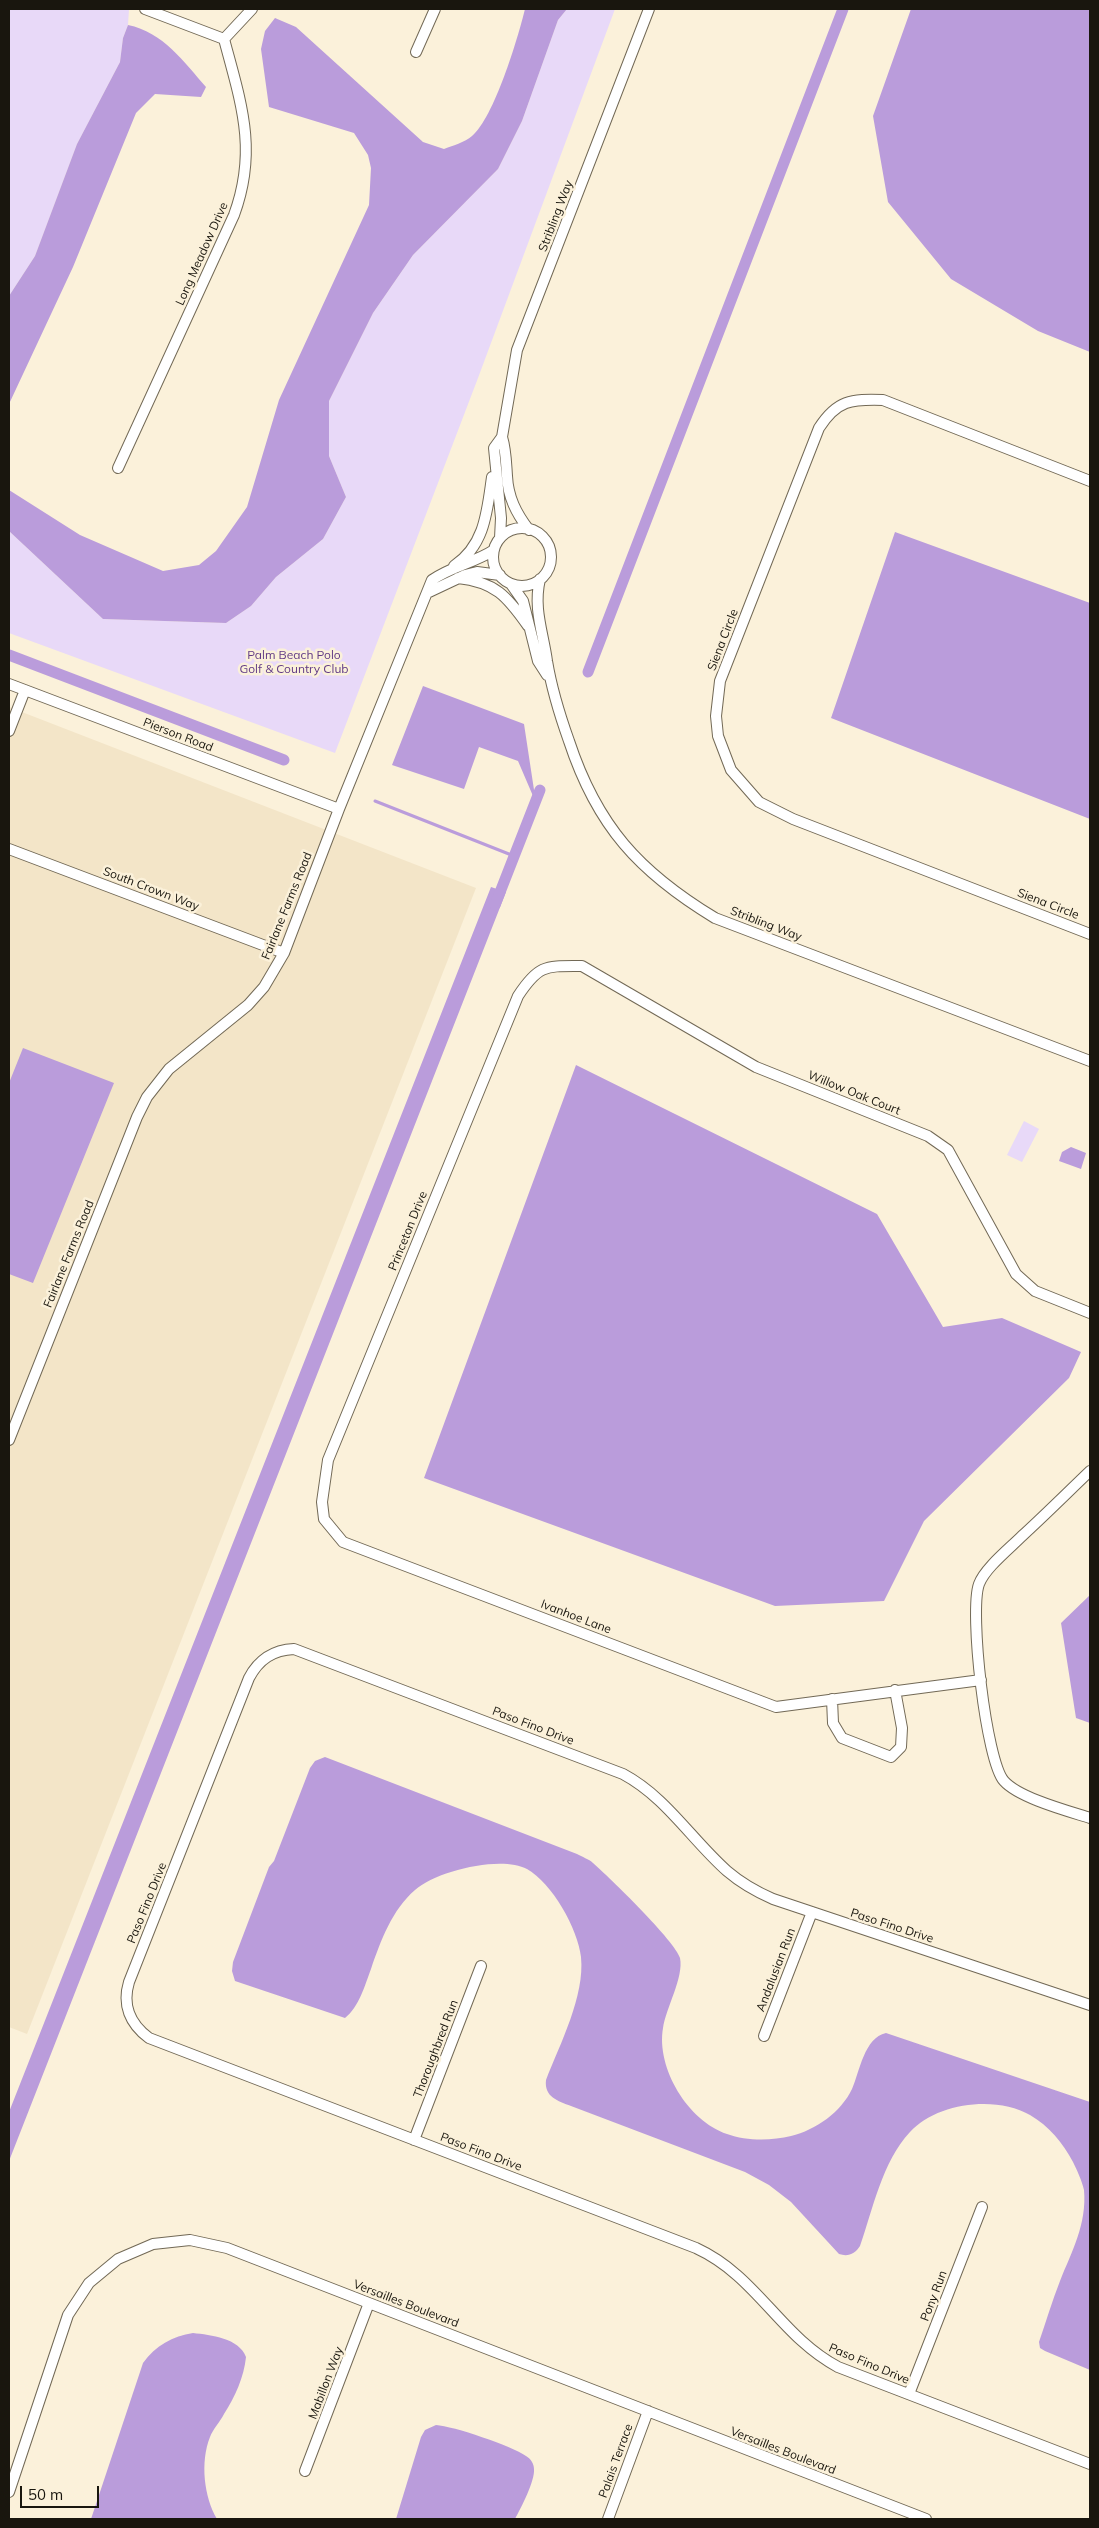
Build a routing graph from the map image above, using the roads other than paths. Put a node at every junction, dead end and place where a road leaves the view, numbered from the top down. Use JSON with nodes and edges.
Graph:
{"nodes":[{"id":1,"x":145,"y":9,"type":"edge"},
{"id":2,"x":252,"y":9,"type":"edge"},
{"id":3,"x":649,"y":9,"type":"edge"},
{"id":4,"x":432,"y":10,"type":"edge"},
{"id":5,"x":224,"y":39,"type":"junction"},
{"id":6,"x":416,"y":52,"type":"dead end"},
{"id":7,"x":502,"y":437,"type":"junction"},
{"id":8,"x":494,"y":457,"type":"junction"},
{"id":9,"x":118,"y":468,"type":"dead end"},
{"id":10,"x":1090,"y":480,"type":"edge"},
{"id":11,"x":529,"y":530,"type":"junction"},
{"id":12,"x":500,"y":538,"type":"junction"},
{"id":13,"x":494,"y":550,"type":"junction"},
{"id":14,"x":450,"y":568,"type":"junction"},
{"id":15,"x":500,"y":576,"type":"junction"},
{"id":16,"x":458,"y":578,"type":"junction"},
{"id":17,"x":540,"y":579,"type":"junction"},
{"id":18,"x":511,"y":584,"type":"junction"},
{"id":19,"x":429,"y":592,"type":"junction"},
{"id":20,"x":531,"y":630,"type":"junction"},
{"id":21,"x":549,"y":678,"type":"junction"},
{"id":22,"x":9,"y":684,"type":"edge"},
{"id":23,"x":25,"y":690,"type":"junction"},
{"id":24,"x":9,"y":731,"type":"edge"},
{"id":25,"x":339,"y":809,"type":"junction"},
{"id":26,"x":9,"y":849,"type":"edge"},
{"id":27,"x":1090,"y":934,"type":"edge"},
{"id":28,"x":284,"y":953,"type":"junction"},
{"id":29,"x":548,"y":966,"type":"joint"},
{"id":30,"x":1090,"y":1061,"type":"edge"},
{"id":31,"x":1090,"y":1313,"type":"edge"},
{"id":32,"x":9,"y":1440,"type":"edge"},
{"id":33,"x":1090,"y":1471,"type":"edge"},
{"id":34,"x":324,"y":1519,"type":"joint"},
{"id":35,"x":981,"y":1680,"type":"junction"},
{"id":36,"x":894,"y":1690,"type":"junction"},
{"id":37,"x":832,"y":1699,"type":"junction"},
{"id":38,"x":1090,"y":1818,"type":"edge"},
{"id":39,"x":812,"y":1912,"type":"junction"},
{"id":40,"x":481,"y":1966,"type":"dead end"},
{"id":41,"x":1090,"y":2005,"type":"edge"},
{"id":42,"x":764,"y":2036,"type":"dead end"},
{"id":43,"x":414,"y":2140,"type":"junction"},
{"id":44,"x":982,"y":2207,"type":"dead end"},
{"id":45,"x":369,"y":2303,"type":"junction"},
{"id":46,"x":909,"y":2394,"type":"junction"},
{"id":47,"x":648,"y":2411,"type":"junction"},
{"id":48,"x":1090,"y":2464,"type":"edge"},
{"id":49,"x":305,"y":2471,"type":"dead end"},
{"id":50,"x":9,"y":2492,"type":"edge"},
{"id":51,"x":608,"y":2519,"type":"edge"},
{"id":52,"x":926,"y":2519,"type":"edge"}],
"edges":[{"from":1,"to":5,"type":"street"},
{"from":2,"to":5,"type":"street"},
{"from":3,"to":7,"type":"street","name":"Stribling Way"},
{"from":4,"to":6,"type":"street"},
{"from":5,"to":9,"type":"street","name":"Long Meadow Drive"},
{"from":7,"to":8,"type":"street","name":"Stribling Way"},
{"from":7,"to":11,"type":"street","name":"Stribling Way"},
{"from":8,"to":12,"type":"street","name":"Stribling Way"},
{"from":8,"to":14,"type":"street"},
{"from":10,"to":27,"type":"street","name":"Siena Circle"},
{"from":11,"to":12,"type":"street"},
{"from":11,"to":17,"type":"street"},
{"from":12,"to":13,"type":"street"},
{"from":13,"to":14,"type":"street","name":"Fairlane Farms Road"},
{"from":13,"to":15,"type":"street"},
{"from":14,"to":19,"type":"street","name":"Fairlane Farms Road"},
{"from":15,"to":16,"type":"street"},
{"from":15,"to":18,"type":"street"},
{"from":16,"to":19,"type":"street"},
{"from":16,"to":20,"type":"street"},
{"from":17,"to":18,"type":"street"},
{"from":17,"to":21,"type":"street","name":"Stribling Way"},
{"from":18,"to":20,"type":"street","name":"Stribling Way"},
{"from":19,"to":25,"type":"street","name":"Fairlane Farms Road"},
{"from":20,"to":21,"type":"street","name":"Stribling Way"},
{"from":21,"to":30,"type":"street","name":"Stribling Way"},
{"from":22,"to":23,"type":"street","name":"Pierson Road"},
{"from":23,"to":24,"type":"street"},
{"from":23,"to":25,"type":"street","name":"Pierson Road"},
{"from":25,"to":28,"type":"street","name":"Fairlane Farms Road"},
{"from":26,"to":28,"type":"street","name":"South Crown Way"},
{"from":28,"to":32,"type":"street","name":"Fairlane Farms Road"},
{"from":29,"to":31,"type":"street","name":"Willow Oak Court"},
{"from":29,"to":34,"type":"street","name":"Princeton Drive"},
{"from":33,"to":35,"type":"street"},
{"from":34,"to":37,"type":"street","name":"Ivanhoe Lane"},
{"from":35,"to":36,"type":"street","name":"Ivanhoe Lane"},
{"from":35,"to":38,"type":"street"},
{"from":36,"to":37,"type":"street","name":"Ivanhoe Lane"},
{"from":36,"to":37,"type":"street"},
{"from":39,"to":41,"type":"street","name":"Paso Fino Drive"},
{"from":39,"to":42,"type":"street","name":"Andalusian Run"},
{"from":39,"to":43,"type":"street","name":"Paso Fino Drive"},
{"from":40,"to":43,"type":"street","name":"Thoroughbred Run"},
{"from":43,"to":46,"type":"street","name":"Paso Fino Drive"},
{"from":44,"to":46,"type":"street","name":"Pony Run"},
{"from":45,"to":47,"type":"street","name":"Versailles Boulevard"},
{"from":45,"to":49,"type":"street","name":"Mabillon Way"},
{"from":45,"to":50,"type":"street","name":"Versailles Boulevard"},
{"from":46,"to":48,"type":"street","name":"Paso Fino Drive"},
{"from":47,"to":51,"type":"street","name":"Palais Terrace"},
{"from":47,"to":52,"type":"street","name":"Versailles Boulevard"}]}
